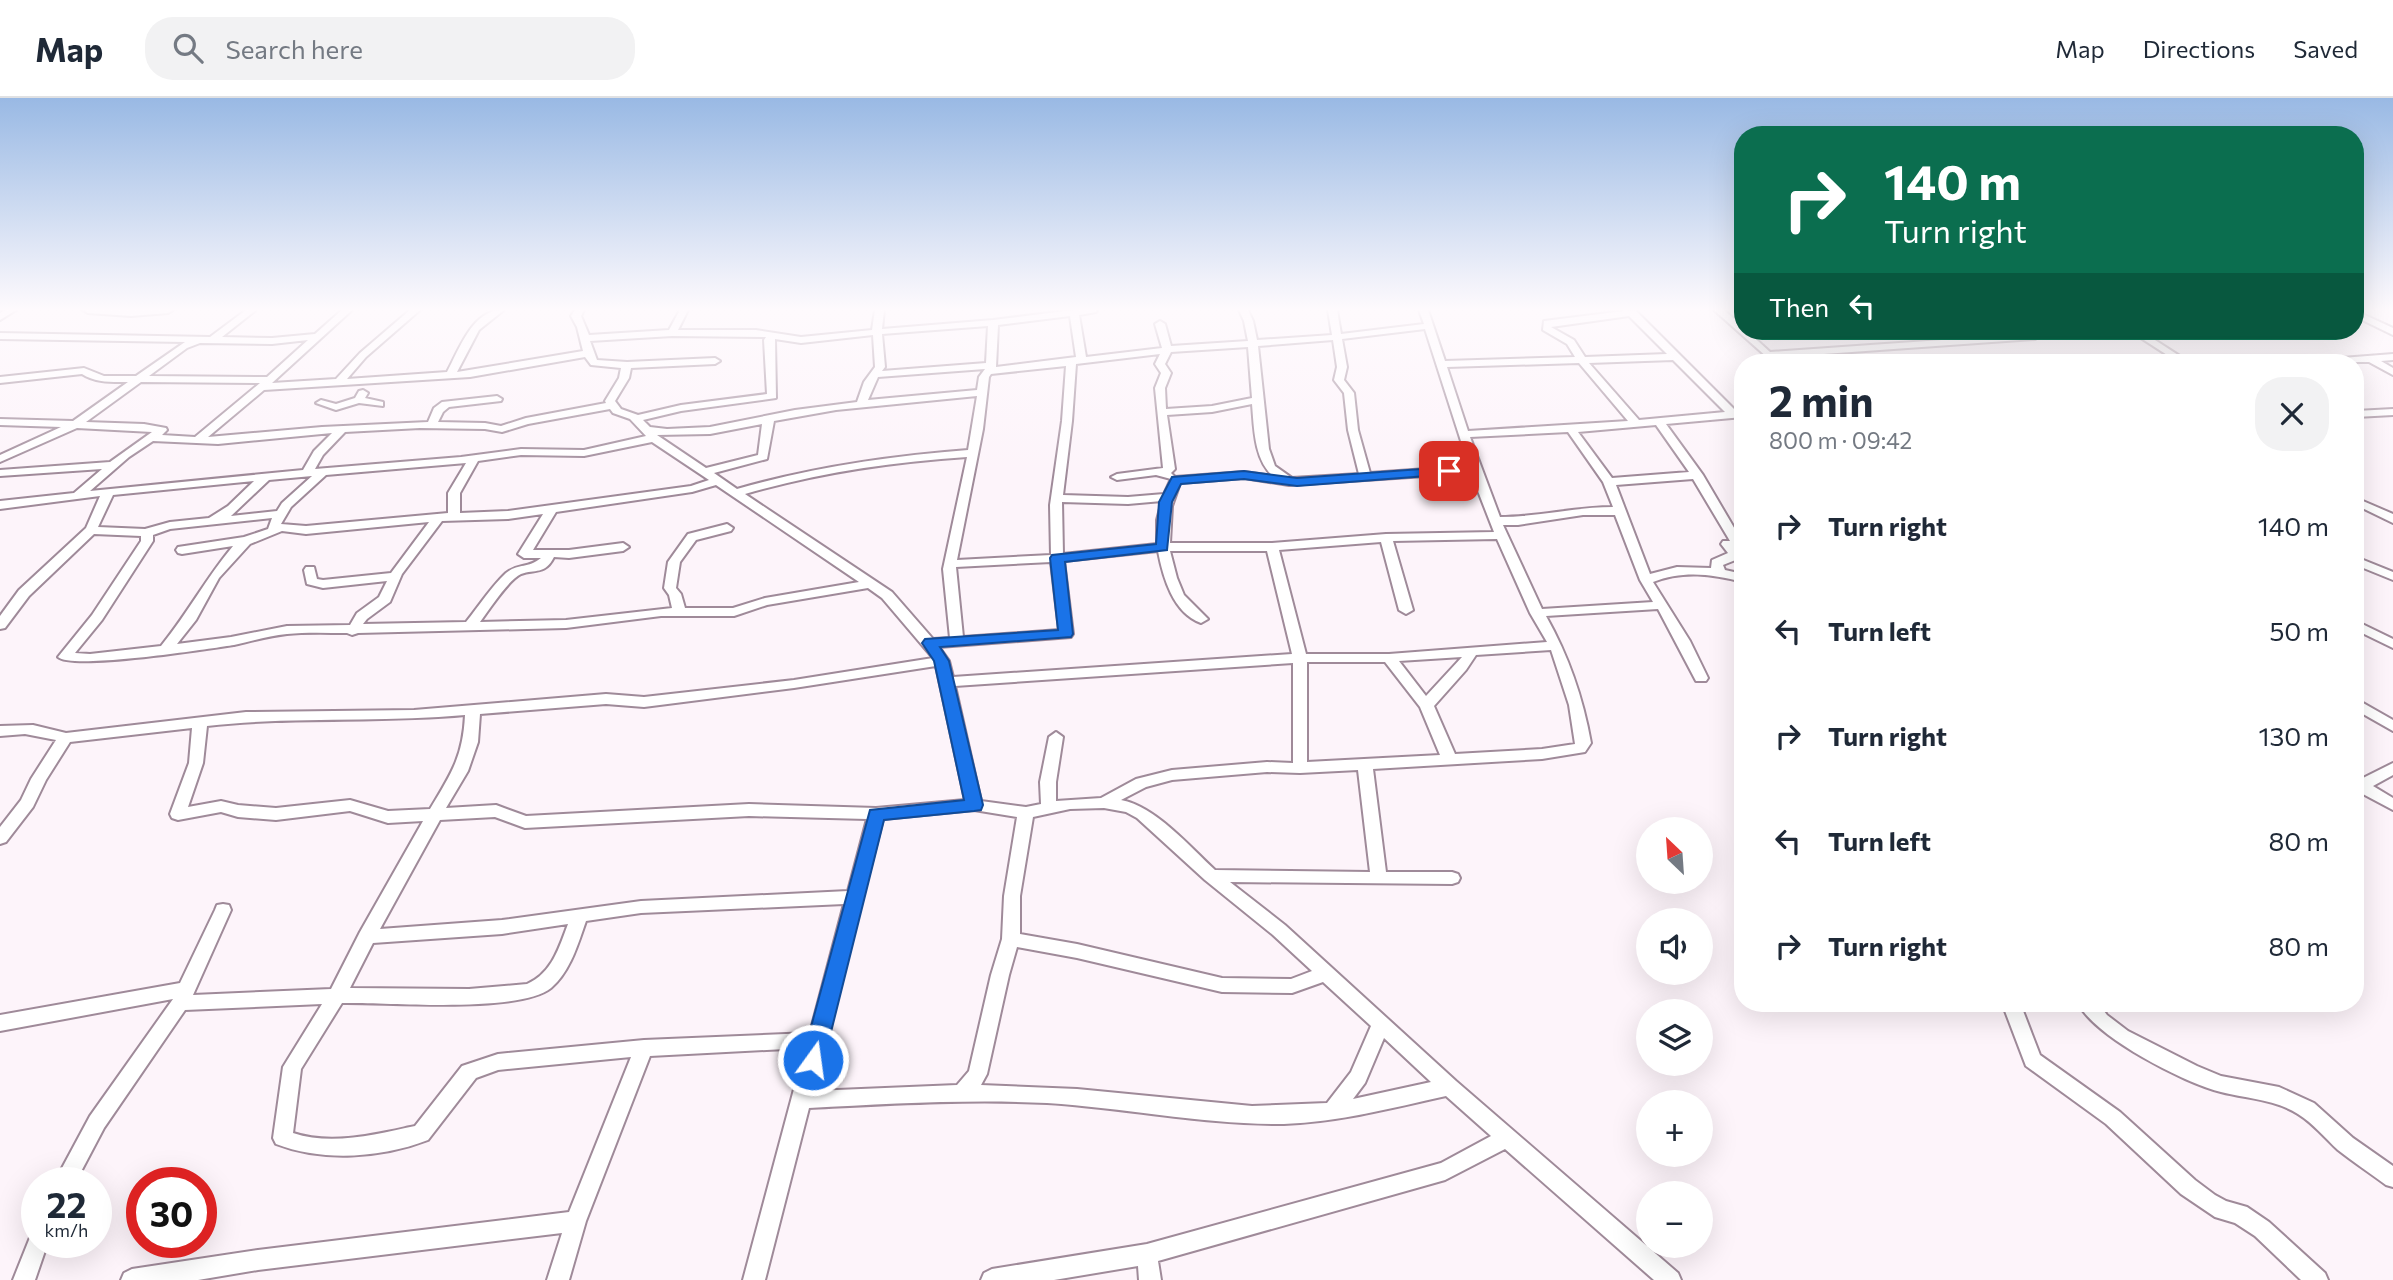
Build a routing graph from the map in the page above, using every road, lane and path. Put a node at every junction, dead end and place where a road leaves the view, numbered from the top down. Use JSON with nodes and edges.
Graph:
{"nodes":[{"id":1,"x":160,"y":365,"type":"edge"},
{"id":2,"x":285,"y":365,"type":"edge"},
{"id":3,"x":356,"y":365,"type":"edge"},
{"id":4,"x":456,"y":365,"type":"edge"},
{"id":5,"x":516,"y":365,"type":"edge"},
{"id":6,"x":627,"y":365,"type":"edge"},
{"id":7,"x":770,"y":365,"type":"edge"},
{"id":8,"x":879,"y":365,"type":"edge"},
{"id":9,"x":992,"y":365,"type":"edge"},
{"id":10,"x":1035,"y":365,"type":"edge"},
{"id":11,"x":1071,"y":365,"type":"edge"},
{"id":12,"x":1160,"y":365,"type":"edge"},
{"id":13,"x":1254,"y":365,"type":"edge"},
{"id":14,"x":1342,"y":365,"type":"edge"},
{"id":15,"x":1441,"y":365,"type":"edge"},
{"id":16,"x":1586,"y":365,"type":"edge"},
{"id":17,"x":1685,"y":365,"type":"edge"},
{"id":18,"x":992,"y":369,"type":"junction"},
{"id":19,"x":876,"y":374,"type":"junction"},
{"id":20,"x":450,"y":376,"type":"junction"},
{"id":21,"x":142,"y":379,"type":"junction"},
{"id":22,"x":0,"y":380,"type":"edge"},
{"id":23,"x":383,"y":380,"type":"junction"},
{"id":24,"x":266,"y":383,"type":"junction"},
{"id":25,"x":344,"y":383,"type":"junction"},
{"id":26,"x":981,"y":393,"type":"junction"},
{"id":27,"x":361,"y":396,"type":"junction"},
{"id":28,"x":772,"y":396,"type":"junction"},
{"id":29,"x":497,"y":399,"type":"dead end"},
{"id":30,"x":1256,"y":400,"type":"junction"},
{"id":31,"x":321,"y":403,"type":"dead end"},
{"id":32,"x":379,"y":404,"type":"dead end"},
{"id":33,"x":613,"y":405,"type":"junction"},
{"id":34,"x":860,"y":405,"type":"junction"},
{"id":35,"x":1734,"y":411,"type":"edge"},
{"id":36,"x":1161,"y":412,"type":"junction"},
{"id":37,"x":2393,"y":412,"type":"edge"},
{"id":38,"x":2364,"y":414,"type":"edge"},
{"id":39,"x":1734,"y":415,"type":"edge"},
{"id":40,"x":772,"y":418,"type":"junction"},
{"id":41,"x":635,"y":419,"type":"junction"},
{"id":42,"x":0,"y":422,"type":"edge"},
{"id":43,"x":1658,"y":422,"type":"junction"},
{"id":44,"x":1636,"y":423,"type":"junction"},
{"id":45,"x":75,"y":425,"type":"junction"},
{"id":46,"x":432,"y":425,"type":"junction"},
{"id":47,"x":510,"y":426,"type":"junction"},
{"id":48,"x":341,"y":429,"type":"junction"},
{"id":49,"x":1571,"y":429,"type":"junction"},
{"id":50,"x":690,"y":431,"type":"junction"},
{"id":51,"x":1464,"y":434,"type":"junction"},
{"id":52,"x":654,"y":436,"type":"junction"},
{"id":53,"x":155,"y":438,"type":"junction"},
{"id":54,"x":198,"y":440,"type":"junction"},
{"id":55,"x":971,"y":453,"type":"junction"},
{"id":56,"x":496,"y":455,"type":"junction"},
{"id":57,"x":475,"y":458,"type":"junction"},
{"id":58,"x":0,"y":459,"type":"edge"},
{"id":59,"x":114,"y":465,"type":"junction"},
{"id":60,"x":1476,"y":469,"type":"junction"},
{"id":61,"x":324,"y":471,"type":"junction"},
{"id":62,"x":705,"y":472,"type":"junction"},
{"id":63,"x":1162,"y":472,"type":"junction"},
{"id":64,"x":0,"y":473,"type":"edge"},
{"id":65,"x":307,"y":473,"type":"junction"},
{"id":66,"x":1698,"y":475,"type":"junction"},
{"id":67,"x":266,"y":476,"type":"junction"},
{"id":68,"x":1117,"y":477,"type":"dead end"},
{"id":69,"x":1366,"y":478,"type":"junction"},
{"id":70,"x":1176,"y":480,"type":"junction"},
{"id":71,"x":718,"y":481,"type":"junction"},
{"id":72,"x":1289,"y":482,"type":"junction"},
{"id":73,"x":1609,"y":482,"type":"junction"},
{"id":74,"x":108,"y":492,"type":"junction"},
{"id":75,"x":736,"y":494,"type":"junction"},
{"id":76,"x":77,"y":496,"type":"junction"},
{"id":77,"x":1169,"y":496,"type":"junction"},
{"id":78,"x":1057,"y":498,"type":"junction"},
{"id":79,"x":0,"y":505,"type":"edge"},
{"id":80,"x":2364,"y":505,"type":"edge"},
{"id":81,"x":553,"y":507,"type":"junction"},
{"id":82,"x":1620,"y":511,"type":"junction"},
{"id":83,"x":281,"y":514,"type":"junction"},
{"id":84,"x":455,"y":517,"type":"junction"},
{"id":85,"x":438,"y":518,"type":"junction"},
{"id":86,"x":2393,"y":519,"type":"edge"},
{"id":87,"x":214,"y":521,"type":"junction"},
{"id":88,"x":1495,"y":521,"type":"junction"},
{"id":89,"x":727,"y":528,"type":"dead end"},
{"id":90,"x":278,"y":529,"type":"junction"},
{"id":91,"x":90,"y":530,"type":"junction"},
{"id":92,"x":146,"y":533,"type":"junction"},
{"id":93,"x":1731,"y":534,"type":"junction"},
{"id":94,"x":1500,"y":536,"type":"junction"},
{"id":95,"x":1386,"y":538,"type":"junction"},
{"id":96,"x":1734,"y":539,"type":"edge"},
{"id":97,"x":246,"y":541,"type":"junction"},
{"id":98,"x":623,"y":547,"type":"dead end"},
{"id":99,"x":1163,"y":547,"type":"junction"},
{"id":100,"x":1272,"y":547,"type":"junction"},
{"id":101,"x":182,"y":550,"type":"dead end"},
{"id":102,"x":548,"y":553,"type":"junction"},
{"id":103,"x":1734,"y":553,"type":"edge"},
{"id":104,"x":1734,"y":554,"type":"edge"},
{"id":105,"x":1057,"y":558,"type":"junction"},
{"id":106,"x":950,"y":564,"type":"junction"},
{"id":107,"x":2364,"y":564,"type":"edge"},
{"id":108,"x":310,"y":570,"type":"dead end"},
{"id":109,"x":1719,"y":572,"type":"junction"},
{"id":110,"x":395,"y":576,"type":"junction"},
{"id":111,"x":1734,"y":576,"type":"edge"},
{"id":112,"x":2393,"y":576,"type":"edge"},
{"id":113,"x":1646,"y":580,"type":"junction"},
{"id":114,"x":870,"y":584,"type":"junction"},
{"id":115,"x":1662,"y":605,"type":"junction"},
{"id":116,"x":1406,"y":610,"type":"dead end"},
{"id":117,"x":679,"y":612,"type":"junction"},
{"id":118,"x":4,"y":613,"type":"edge"},
{"id":119,"x":1537,"y":613,"type":"junction"},
{"id":120,"x":1201,"y":619,"type":"dead end"},
{"id":121,"x":0,"y":625,"type":"edge"},
{"id":122,"x":471,"y":625,"type":"junction"},
{"id":123,"x":2364,"y":629,"type":"edge"},
{"id":124,"x":352,"y":631,"type":"junction"},
{"id":125,"x":957,"y":640,"type":"junction"},
{"id":126,"x":930,"y":643,"type":"junction"},
{"id":127,"x":2393,"y":644,"type":"edge"},
{"id":128,"x":1556,"y":645,"type":"junction"},
{"id":129,"x":165,"y":650,"type":"junction"},
{"id":130,"x":1471,"y":652,"type":"junction"},
{"id":131,"x":1389,"y":658,"type":"junction"},
{"id":132,"x":1300,"y":659,"type":"junction"},
{"id":133,"x":942,"y":661,"type":"junction"},
{"id":134,"x":1700,"y":678,"type":"dead end"},
{"id":135,"x":946,"y":682,"type":"junction"},
{"id":136,"x":1427,"y":706,"type":"junction"},
{"id":137,"x":2364,"y":709,"type":"edge"},
{"id":138,"x":473,"y":710,"type":"junction"},
{"id":139,"x":200,"y":722,"type":"junction"},
{"id":140,"x":2393,"y":726,"type":"edge"},
{"id":141,"x":0,"y":732,"type":"edge"},
{"id":142,"x":1056,"y":737,"type":"dead end"},
{"id":143,"x":65,"y":738,"type":"junction"},
{"id":144,"x":1450,"y":760,"type":"junction"},
{"id":145,"x":1365,"y":764,"type":"junction"},
{"id":146,"x":1300,"y":768,"type":"junction"},
{"id":147,"x":2393,"y":768,"type":"edge"},
{"id":148,"x":2364,"y":782,"type":"edge"},
{"id":149,"x":2364,"y":790,"type":"edge"},
{"id":150,"x":1104,"y":803,"type":"junction"},
{"id":151,"x":974,"y":805,"type":"junction"},
{"id":152,"x":2393,"y":805,"type":"edge"},
{"id":153,"x":1049,"y":807,"type":"junction"},
{"id":154,"x":436,"y":812,"type":"junction"},
{"id":155,"x":1026,"y":813,"type":"junction"},
{"id":156,"x":876,"y":814,"type":"junction"},
{"id":157,"x":0,"y":838,"type":"edge"},
{"id":158,"x":1212,"y":876,"type":"junction"},
{"id":159,"x":1379,"y":878,"type":"junction"},
{"id":160,"x":1452,"y":878,"type":"dead end"},
{"id":161,"x":856,"y":897,"type":"junction"},
{"id":162,"x":223,"y":910,"type":"dead end"},
{"id":163,"x":580,"y":915,"type":"junction"},
{"id":164,"x":366,"y":937,"type":"junction"},
{"id":165,"x":1011,"y":939,"type":"junction"},
{"id":166,"x":1326,"y":973,"type":"junction"},
{"id":167,"x":184,"y":996,"type":"junction"},
{"id":168,"x":335,"y":997,"type":"junction"},
{"id":169,"x":2015,"y":1012,"type":"edge"},
{"id":170,"x":2094,"y":1012,"type":"edge"},
{"id":171,"x":0,"y":1023,"type":"edge"},
{"id":172,"x":1381,"y":1023,"type":"junction"},
{"id":173,"x":818,"y":1040,"type":"junction"},
{"id":174,"x":644,"y":1048,"type":"junction"},
{"id":175,"x":1449,"y":1087,"type":"junction"},
{"id":176,"x":963,"y":1093,"type":"junction"},
{"id":177,"x":803,"y":1100,"type":"junction"},
{"id":178,"x":1334,"y":1109,"type":"junction"},
{"id":179,"x":1508,"y":1137,"type":"junction"},
{"id":180,"x":73,"y":1167,"type":"edge"},
{"id":181,"x":2393,"y":1178,"type":"edge"},
{"id":182,"x":576,"y":1221,"type":"junction"},
{"id":183,"x":1147,"y":1254,"type":"junction"},
{"id":184,"x":32,"y":1258,"type":"edge"},
{"id":185,"x":24,"y":1280,"type":"edge"},
{"id":186,"x":132,"y":1280,"type":"edge"},
{"id":187,"x":558,"y":1280,"type":"edge"},
{"id":188,"x":754,"y":1280,"type":"edge"},
{"id":189,"x":992,"y":1280,"type":"edge"},
{"id":190,"x":1150,"y":1280,"type":"edge"},
{"id":191,"x":1670,"y":1280,"type":"edge"},
{"id":192,"x":2317,"y":1280,"type":"edge"}],
"edges":[{"from":1,"to":21,"type":"street"},
{"from":2,"to":24,"type":"street"},
{"from":3,"to":25,"type":"street"},
{"from":4,"to":20,"type":"street"},
{"from":5,"to":20,"type":"street"},
{"from":6,"to":33,"type":"street"},
{"from":7,"to":28,"type":"street"},
{"from":8,"to":19,"type":"street"},
{"from":9,"to":18,"type":"street"},
{"from":10,"to":18,"type":"street"},
{"from":11,"to":78,"type":"street"},
{"from":12,"to":36,"type":"street"},
{"from":13,"to":30,"type":"street"},
{"from":14,"to":69,"type":"street"},
{"from":15,"to":51,"type":"street"},
{"from":16,"to":44,"type":"street"},
{"from":17,"to":35,"type":"street"},
{"from":18,"to":19,"type":"street"},
{"from":18,"to":26,"type":"street"},
{"from":19,"to":34,"type":"street"},
{"from":20,"to":23,"type":"street"},
{"from":21,"to":22,"type":"street"},
{"from":21,"to":24,"type":"street"},
{"from":21,"to":45,"type":"street"},
{"from":23,"to":25,"type":"street"},
{"from":23,"to":27,"type":"street"},
{"from":24,"to":25,"type":"street"},
{"from":24,"to":54,"type":"street"},
{"from":25,"to":27,"type":"street"},
{"from":26,"to":34,"type":"street"},
{"from":26,"to":55,"type":"street"},
{"from":27,"to":31,"type":"street"},
{"from":27,"to":32,"type":"street"},
{"from":28,"to":40,"type":"street"},
{"from":28,"to":41,"type":"street"},
{"from":29,"to":46,"type":"street"},
{"from":30,"to":36,"type":"street"},
{"from":30,"to":72,"type":"street"},
{"from":33,"to":41,"type":"street"},
{"from":33,"to":47,"type":"street"},
{"from":34,"to":40,"type":"street"},
{"from":36,"to":63,"type":"street"},
{"from":37,"to":38,"type":"street"},
{"from":39,"to":43,"type":"street"},
{"from":40,"to":50,"type":"street"},
{"from":40,"to":62,"type":"street"},
{"from":41,"to":52,"type":"street"},
{"from":42,"to":45,"type":"street"},
{"from":43,"to":44,"type":"street"},
{"from":43,"to":66,"type":"street"},
{"from":44,"to":49,"type":"street"},
{"from":45,"to":53,"type":"street"},
{"from":45,"to":58,"type":"street"},
{"from":46,"to":47,"type":"street"},
{"from":46,"to":48,"type":"street"},
{"from":47,"to":56,"type":"street"},
{"from":48,"to":54,"type":"street"},
{"from":48,"to":65,"type":"street"},
{"from":49,"to":51,"type":"street"},
{"from":49,"to":73,"type":"street"},
{"from":50,"to":52,"type":"street"},
{"from":50,"to":52,"type":"street"},
{"from":51,"to":60,"type":"street"},
{"from":52,"to":56,"type":"street"},
{"from":52,"to":62,"type":"street"},
{"from":53,"to":54,"type":"street"},
{"from":53,"to":59,"type":"street"},
{"from":55,"to":75,"type":"street"},
{"from":55,"to":106,"type":"street"},
{"from":56,"to":57,"type":"street"},
{"from":57,"to":61,"type":"street"},
{"from":57,"to":84,"type":"street"},
{"from":59,"to":64,"type":"street"},
{"from":59,"to":76,"type":"street"},
{"from":60,"to":69,"type":"street"},
{"from":60,"to":88,"type":"street"},
{"from":61,"to":65,"type":"street"},
{"from":61,"to":83,"type":"street"},
{"from":62,"to":71,"type":"street"},
{"from":63,"to":68,"type":"street"},
{"from":63,"to":70,"type":"street"},
{"from":65,"to":67,"type":"street"},
{"from":66,"to":73,"type":"street"},
{"from":66,"to":93,"type":"street"},
{"from":67,"to":74,"type":"street"},
{"from":67,"to":87,"type":"street"},
{"from":69,"to":72,"type":"street"},
{"from":70,"to":72,"type":"street"},
{"from":70,"to":77,"type":"street"},
{"from":71,"to":75,"type":"street"},
{"from":71,"to":81,"type":"street"},
{"from":73,"to":82,"type":"street"},
{"from":74,"to":76,"type":"street"},
{"from":74,"to":91,"type":"street"},
{"from":75,"to":114,"type":"street"},
{"from":76,"to":79,"type":"street"},
{"from":77,"to":78,"type":"street"},
{"from":77,"to":99,"type":"street"},
{"from":78,"to":105,"type":"street"},
{"from":80,"to":86,"type":"street"},
{"from":81,"to":84,"type":"street"},
{"from":81,"to":102,"type":"street"},
{"from":82,"to":88,"type":"street"},
{"from":82,"to":113,"type":"street"},
{"from":83,"to":87,"type":"street"},
{"from":83,"to":90,"type":"street"},
{"from":84,"to":85,"type":"street"},
{"from":85,"to":90,"type":"street"},
{"from":85,"to":110,"type":"street"},
{"from":87,"to":92,"type":"street"},
{"from":88,"to":94,"type":"street"},
{"from":89,"to":117,"type":"street"},
{"from":90,"to":97,"type":"street"},
{"from":91,"to":92,"type":"street"},
{"from":91,"to":118,"type":"street"},
{"from":92,"to":129,"type":"street"},
{"from":93,"to":96,"type":"street"},
{"from":93,"to":103,"type":"street"},
{"from":94,"to":95,"type":"street"},
{"from":94,"to":119,"type":"street"},
{"from":95,"to":100,"type":"street"},
{"from":95,"to":116,"type":"street"},
{"from":97,"to":101,"type":"street"},
{"from":97,"to":129,"type":"street"},
{"from":98,"to":102,"type":"street"},
{"from":99,"to":100,"type":"street"},
{"from":99,"to":105,"type":"street"},
{"from":99,"to":120,"type":"street"},
{"from":100,"to":132,"type":"street"},
{"from":102,"to":122,"type":"street"},
{"from":104,"to":109,"type":"street"},
{"from":105,"to":106,"type":"street"},
{"from":105,"to":125,"type":"street"},
{"from":106,"to":125,"type":"street"},
{"from":107,"to":112,"type":"street"},
{"from":108,"to":110,"type":"street"},
{"from":109,"to":111,"type":"street"},
{"from":109,"to":113,"type":"street"},
{"from":110,"to":124,"type":"street"},
{"from":113,"to":115,"type":"street"},
{"from":114,"to":117,"type":"street"},
{"from":114,"to":126,"type":"street"},
{"from":115,"to":119,"type":"street"},
{"from":115,"to":134,"type":"street"},
{"from":117,"to":122,"type":"street"},
{"from":118,"to":121,"type":"street"},
{"from":119,"to":128,"type":"street"},
{"from":122,"to":124,"type":"street"},
{"from":123,"to":127,"type":"street"},
{"from":124,"to":129,"type":"street"},
{"from":125,"to":126,"type":"street"},
{"from":126,"to":133,"type":"street"},
{"from":128,"to":130,"type":"street"},
{"from":128,"to":144,"type":"street"},
{"from":130,"to":131,"type":"street"},
{"from":130,"to":136,"type":"street"},
{"from":131,"to":132,"type":"street"},
{"from":131,"to":136,"type":"street"},
{"from":132,"to":135,"type":"street"},
{"from":132,"to":146,"type":"street"},
{"from":133,"to":135,"type":"street"},
{"from":133,"to":138,"type":"street"},
{"from":135,"to":151,"type":"street"},
{"from":136,"to":144,"type":"street"},
{"from":137,"to":140,"type":"street"},
{"from":138,"to":139,"type":"street"},
{"from":138,"to":154,"type":"street"},
{"from":139,"to":143,"type":"street"},
{"from":139,"to":154,"type":"street"},
{"from":141,"to":143,"type":"street"},
{"from":142,"to":153,"type":"street"},
{"from":143,"to":157,"type":"street"},
{"from":144,"to":145,"type":"street"},
{"from":145,"to":146,"type":"street"},
{"from":145,"to":159,"type":"street"},
{"from":146,"to":150,"type":"street"},
{"from":147,"to":148,"type":"street"},
{"from":149,"to":152,"type":"street"},
{"from":150,"to":153,"type":"street"},
{"from":150,"to":158,"type":"street"},
{"from":151,"to":155,"type":"street"},
{"from":151,"to":156,"type":"street"},
{"from":153,"to":155,"type":"street"},
{"from":154,"to":156,"type":"street"},
{"from":154,"to":164,"type":"street"},
{"from":155,"to":165,"type":"street"},
{"from":156,"to":161,"type":"street"},
{"from":158,"to":159,"type":"street"},
{"from":158,"to":166,"type":"street"},
{"from":159,"to":160,"type":"street"},
{"from":161,"to":163,"type":"street"},
{"from":161,"to":173,"type":"street"},
{"from":162,"to":167,"type":"street"},
{"from":163,"to":164,"type":"street"},
{"from":163,"to":168,"type":"street"},
{"from":164,"to":168,"type":"street"},
{"from":165,"to":166,"type":"street"},
{"from":165,"to":176,"type":"street"},
{"from":166,"to":172,"type":"street"},
{"from":167,"to":168,"type":"street"},
{"from":167,"to":171,"type":"street"},
{"from":167,"to":180,"type":"street"},
{"from":168,"to":174,"type":"street"},
{"from":169,"to":192,"type":"street"},
{"from":170,"to":181,"type":"street"},
{"from":172,"to":175,"type":"street"},
{"from":172,"to":178,"type":"street"},
{"from":173,"to":174,"type":"street"},
{"from":173,"to":177,"type":"street"},
{"from":174,"to":182,"type":"street"},
{"from":175,"to":178,"type":"street"},
{"from":175,"to":179,"type":"street"},
{"from":176,"to":177,"type":"street"},
{"from":176,"to":178,"type":"street"},
{"from":177,"to":188,"type":"street"},
{"from":179,"to":183,"type":"street"},
{"from":179,"to":191,"type":"street"},
{"from":182,"to":186,"type":"street"},
{"from":182,"to":187,"type":"street"},
{"from":183,"to":189,"type":"street"},
{"from":183,"to":190,"type":"street"},
{"from":184,"to":185,"type":"street"}]}
